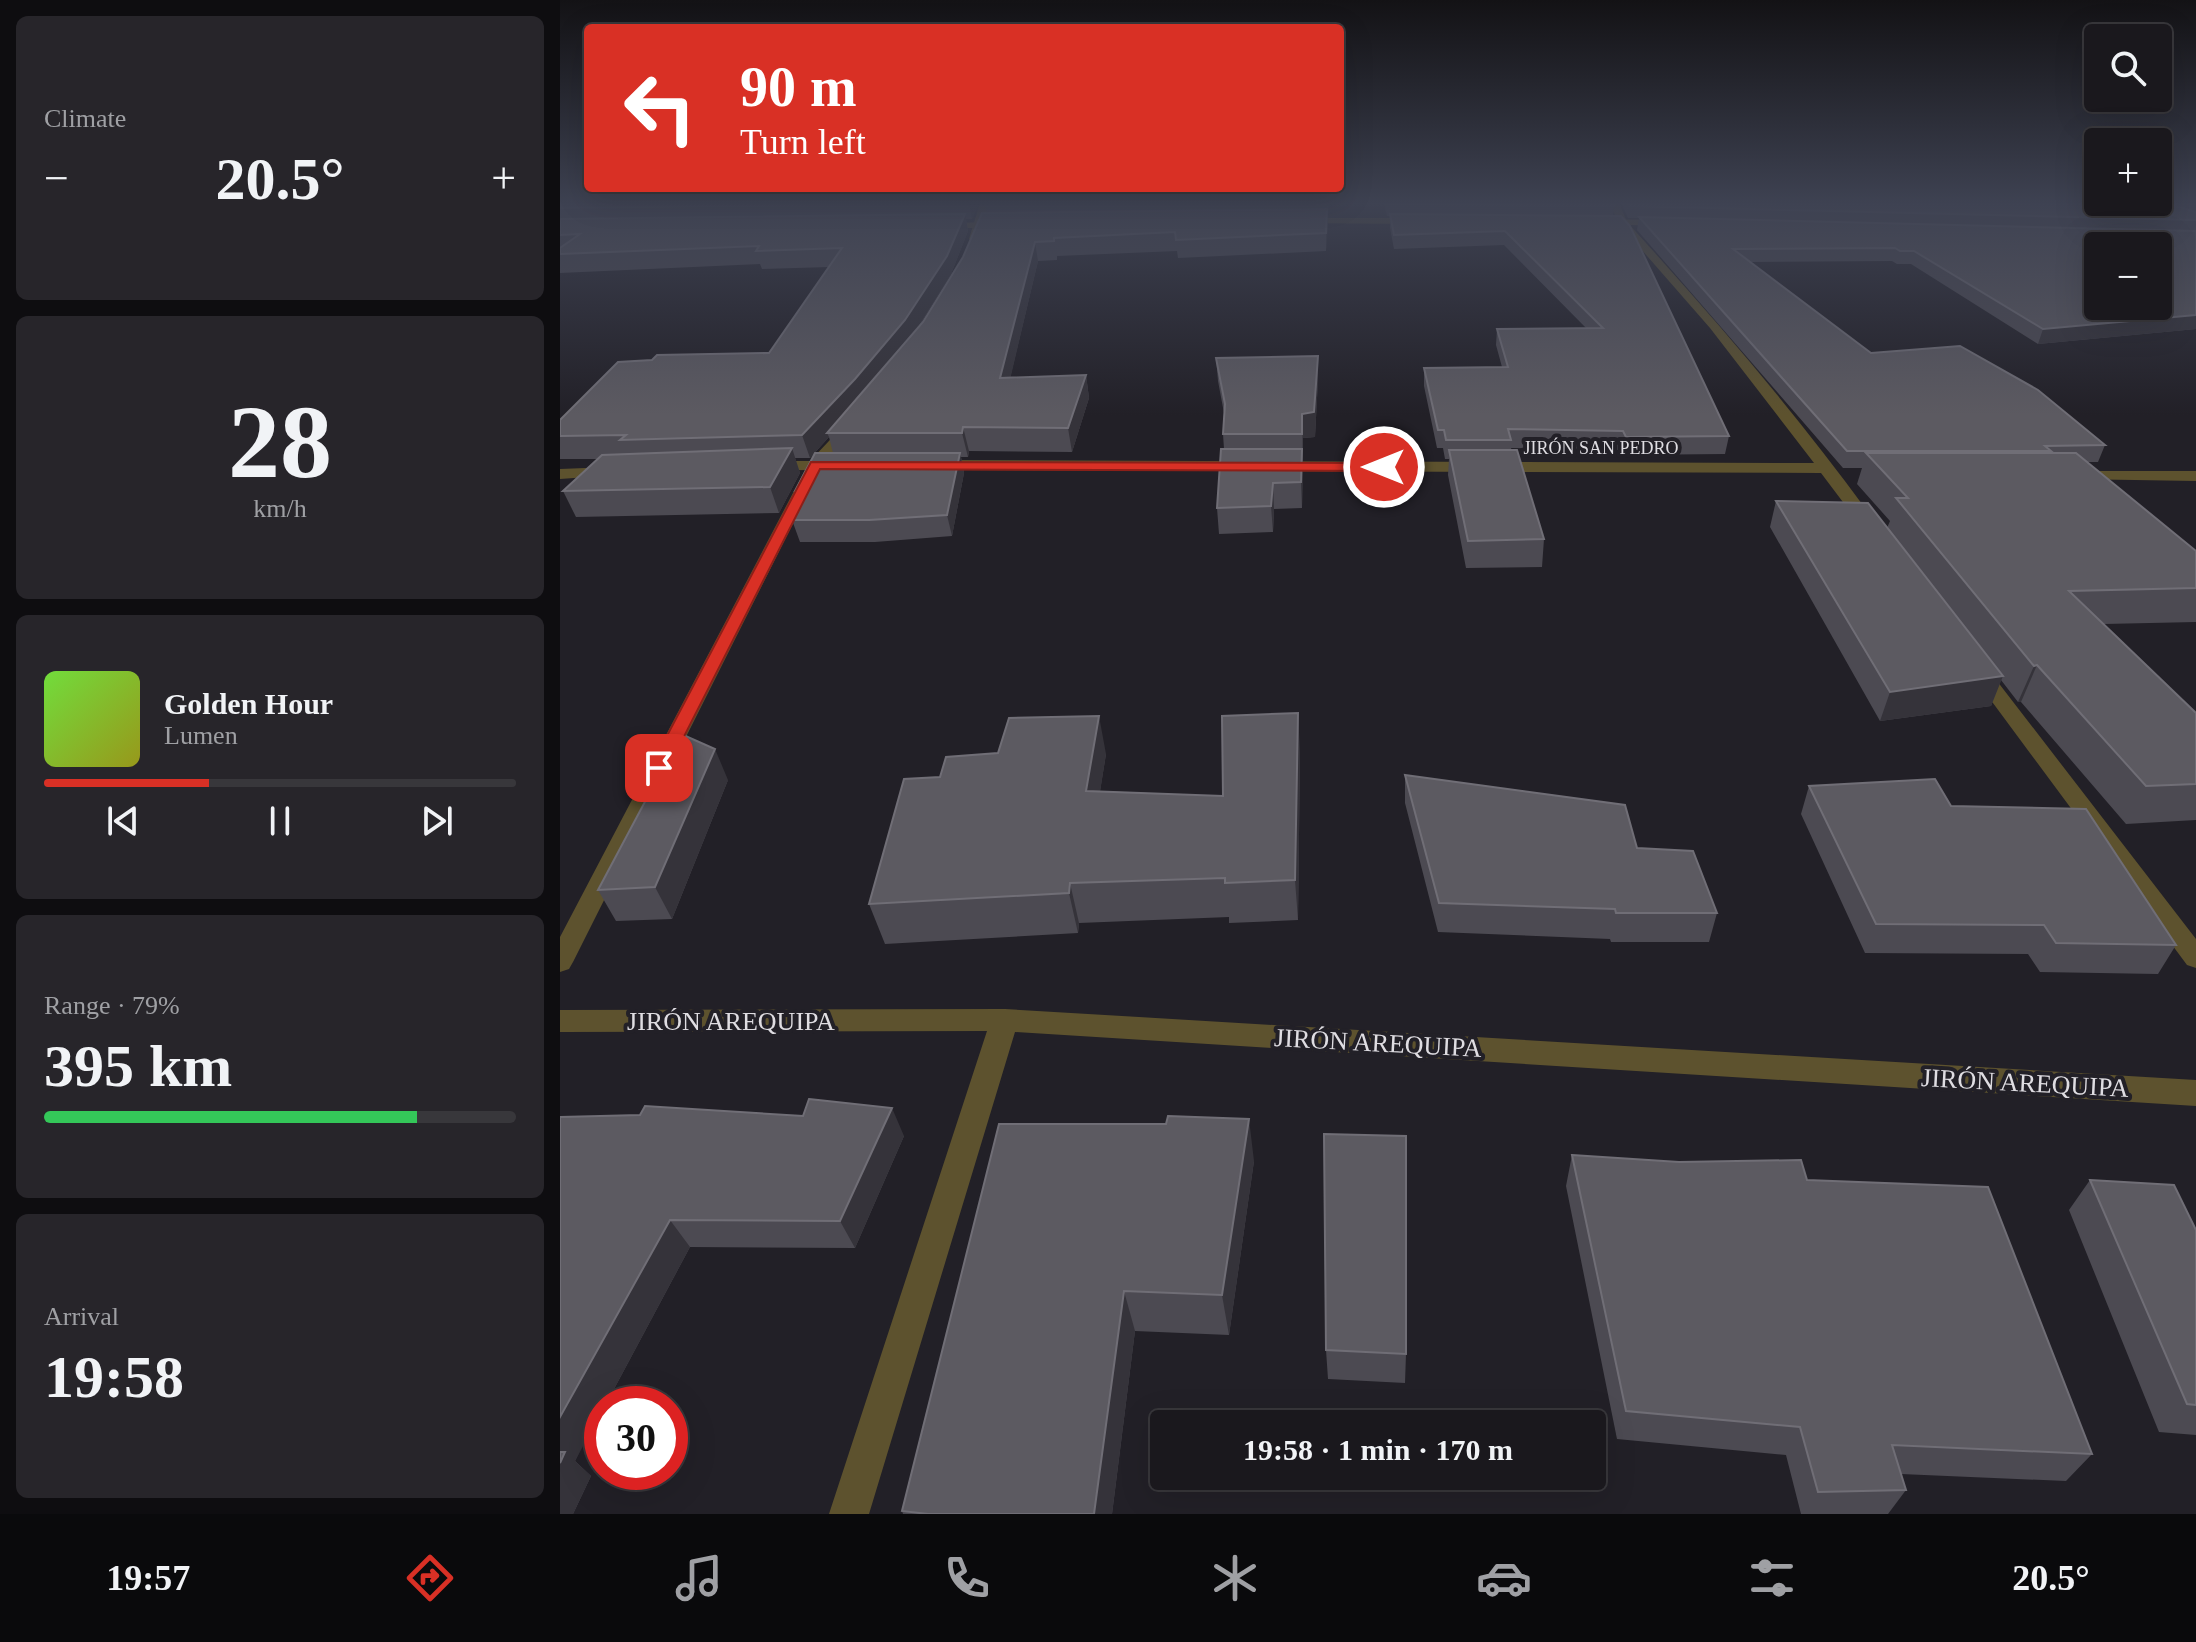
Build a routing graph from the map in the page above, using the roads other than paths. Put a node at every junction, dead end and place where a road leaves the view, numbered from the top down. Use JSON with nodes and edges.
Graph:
{"nodes":[{"id":1,"x":1668,"y":274,"type":"edge"},
{"id":2,"x":868,"y":408,"type":"edge"},
{"id":3,"x":815,"y":465,"type":"junction"},
{"id":4,"x":863,"y":465,"type":"edge"},
{"id":5,"x":910,"y":465,"type":"edge"},
{"id":6,"x":751,"y":467,"type":"edge"},
{"id":7,"x":624,"y":472,"type":"edge"},
{"id":8,"x":1835,"y":473,"type":"junction"},
{"id":9,"x":560,"y":474,"type":"edge"},
{"id":10,"x":2053,"y":476,"type":"edge"},
{"id":11,"x":2196,"y":476,"type":"edge"},
{"id":12,"x":1880,"y":539,"type":"edge"},
{"id":13,"x":1966,"y":653,"type":"edge"},
{"id":14,"x":2196,"y":958,"type":"edge"},
{"id":15,"x":560,"y":962,"type":"edge"},
{"id":16,"x":1005,"y":1020,"type":"junction"},
{"id":17,"x":560,"y":1021,"type":"edge"},
{"id":18,"x":2196,"y":1093,"type":"edge"},
{"id":19,"x":849,"y":1514,"type":"edge"}],
"edges":[{"from":1,"to":8,"type":"street"},
{"from":2,"to":3,"type":"street"},
{"from":3,"to":4,"type":"street"},
{"from":3,"to":6,"type":"street"},
{"from":3,"to":15,"type":"street"},
{"from":5,"to":8,"type":"street","name":"JIRÓN SAN PEDRO"},
{"from":7,"to":9,"type":"street"},
{"from":8,"to":12,"type":"street"},
{"from":10,"to":11,"type":"street"},
{"from":13,"to":14,"type":"street"},
{"from":16,"to":17,"type":"street","name":"JIRÓN AREQUIPA"},
{"from":16,"to":18,"type":"street","name":"JIRÓN AREQUIPA"},
{"from":16,"to":19,"type":"street"}]}
